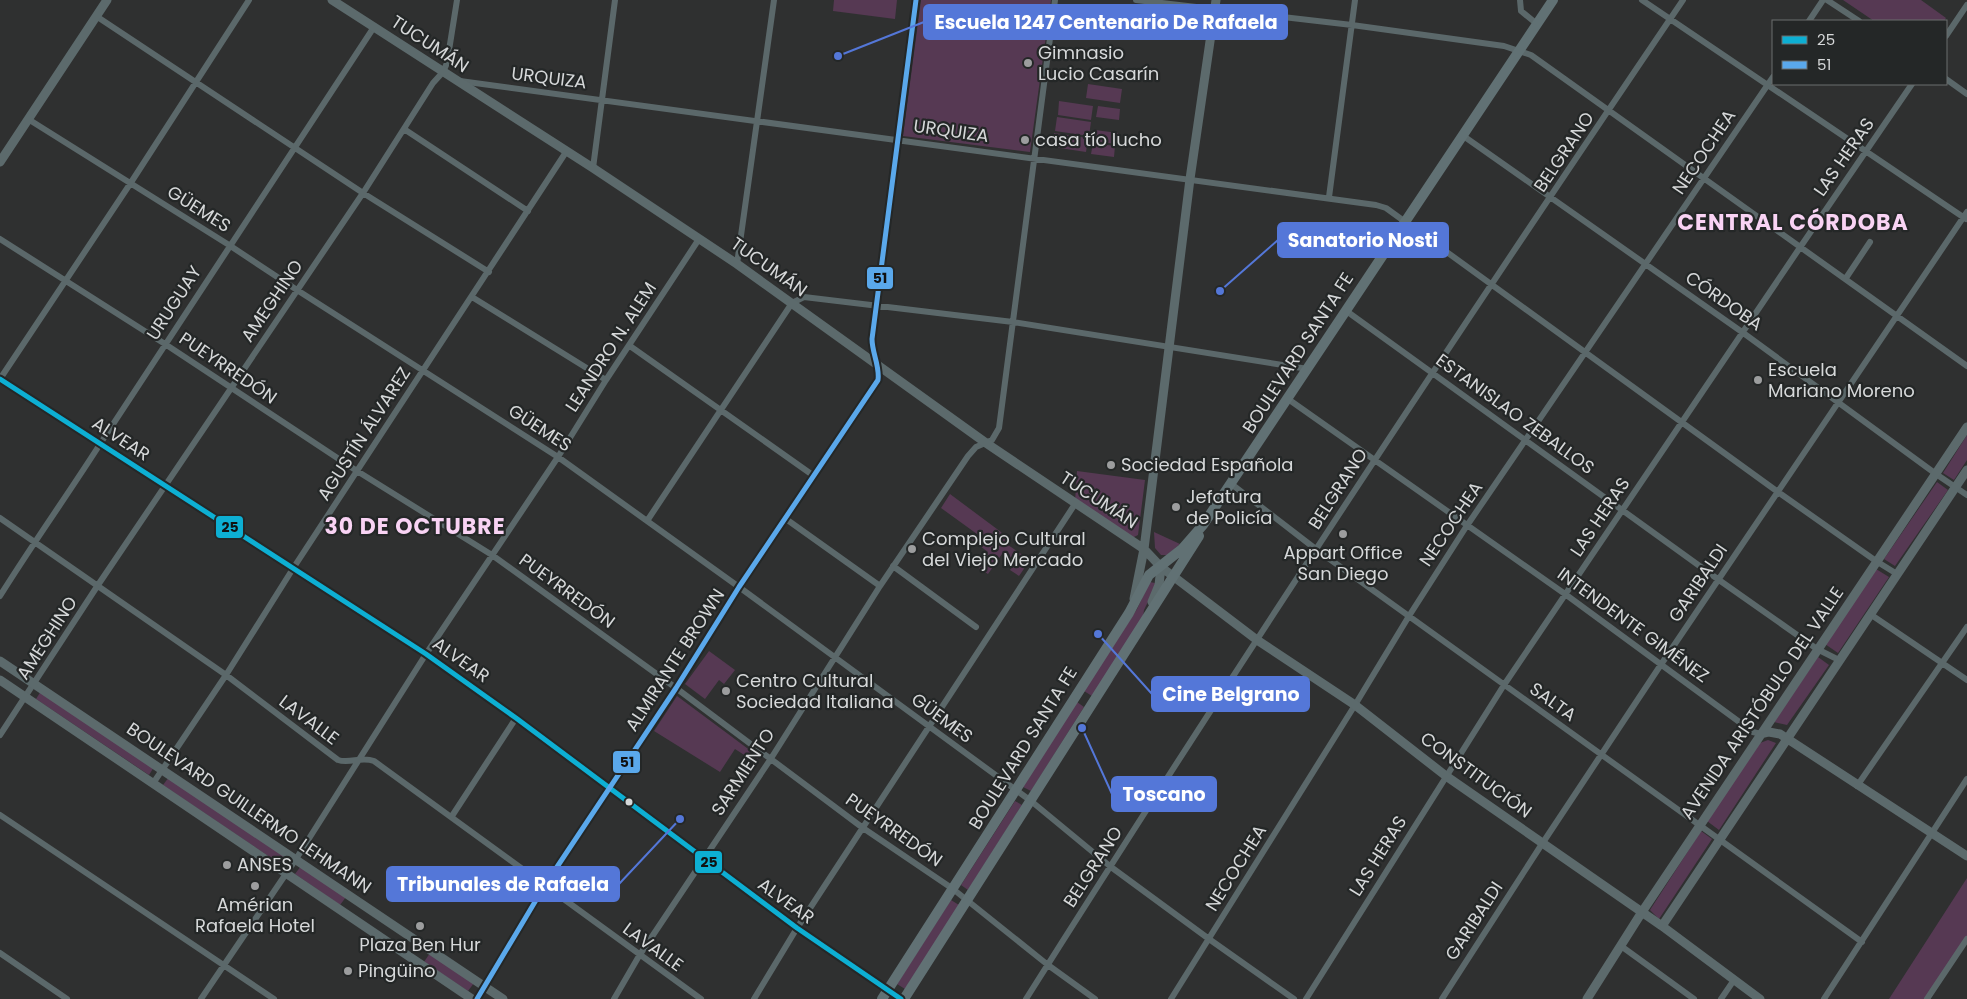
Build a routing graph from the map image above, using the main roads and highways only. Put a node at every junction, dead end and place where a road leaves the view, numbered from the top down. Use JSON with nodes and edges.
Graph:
{"nodes":[{"id":1,"x":1553,"y":0,"type":"edge"},
{"id":2,"x":1204,"y":525,"type":"junction"},
{"id":3,"x":1076,"y":695,"type":"junction"},
{"id":4,"x":1092,"y":706,"type":"junction"},
{"id":5,"x":882,"y":999,"type":"edge"},
{"id":6,"x":902,"y":999,"type":"edge"}],
"edges":[{"from":1,"to":2,"type":"main road","name":"BOULEVARD SANTA FE"},
{"from":2,"to":3,"type":"main road","name":"BOULEVARD SANTA FE"},
{"from":2,"to":4,"type":"main road","name":"BOULEVARD SANTA FE"},
{"from":3,"to":4,"type":"main road"},
{"from":3,"to":5,"type":"main road","name":"BOULEVARD SANTA FE"},
{"from":4,"to":6,"type":"main road","name":"BOULEVARD SANTA FE"}]}
